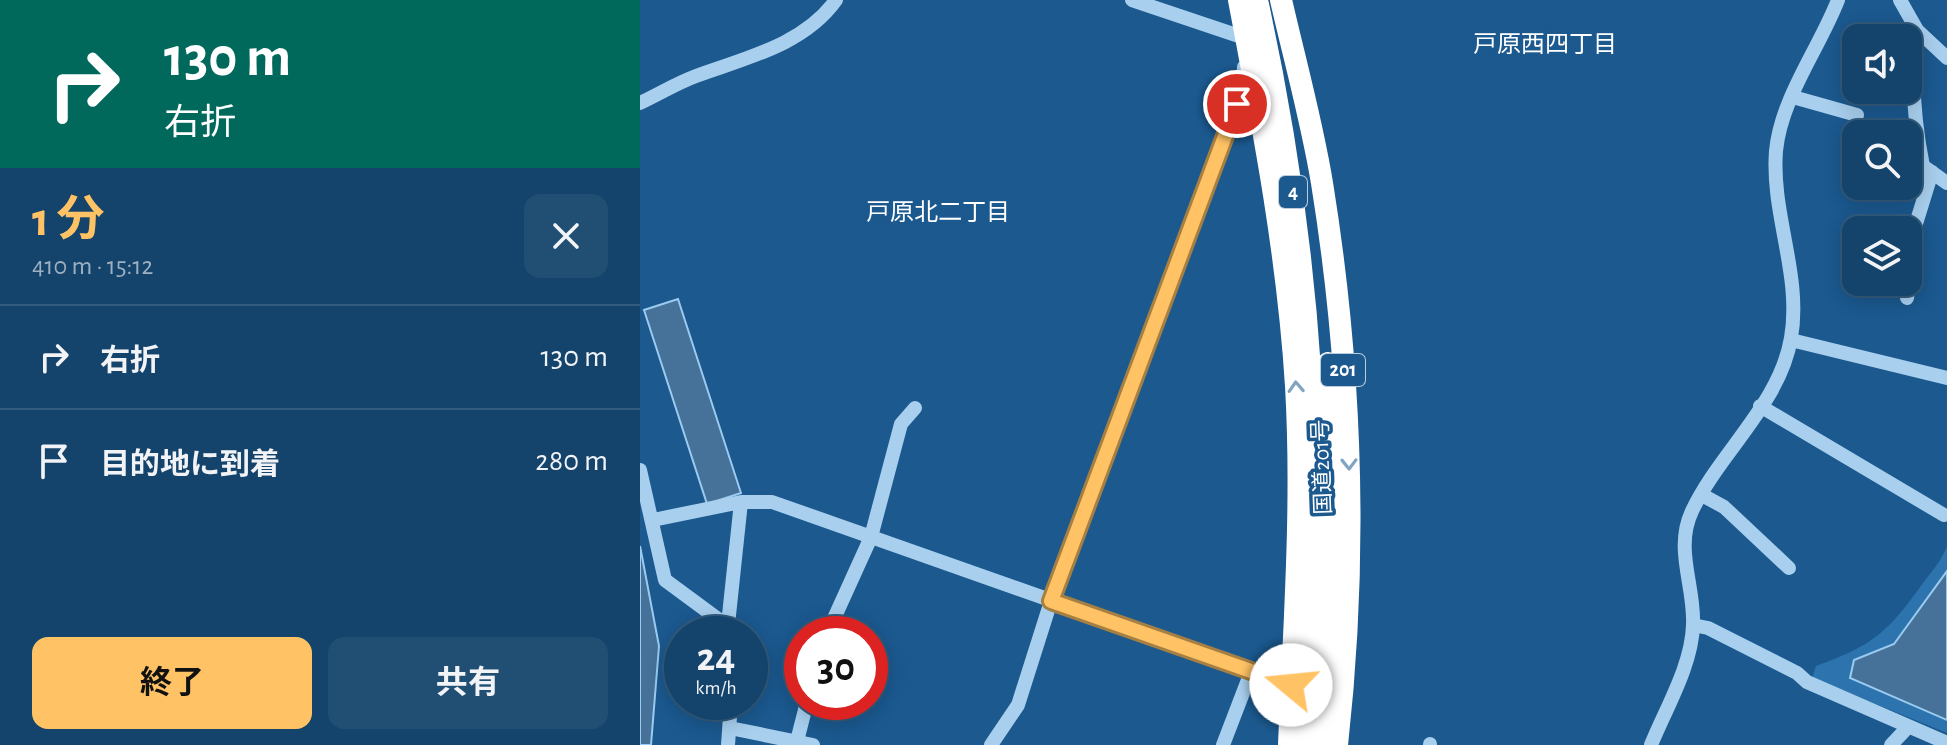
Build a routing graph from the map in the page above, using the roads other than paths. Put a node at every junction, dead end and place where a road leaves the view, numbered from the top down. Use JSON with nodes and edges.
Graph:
{"nodes":[{"id":1,"x":836,"y":0,"type":"edge"},
{"id":2,"x":1132,"y":0,"type":"edge"},
{"id":3,"x":1229,"y":0,"type":"edge"},
{"id":4,"x":1239,"y":0,"type":"edge"},
{"id":5,"x":1257,"y":0,"type":"edge"},
{"id":6,"x":1278,"y":0,"type":"edge"},
{"id":7,"x":1838,"y":0,"type":"edge"},
{"id":8,"x":1900,"y":0,"type":"edge"},
{"id":9,"x":1914,"y":24,"type":"edge"},
{"id":10,"x":1922,"y":35,"type":"edge"},
{"id":11,"x":1239,"y":36,"type":"junction"},
{"id":12,"x":1947,"y":58,"type":"edge"},
{"id":13,"x":1793,"y":97,"type":"junction"},
{"id":14,"x":640,"y":103,"type":"edge"},
{"id":15,"x":1915,"y":104,"type":"edge"},
{"id":16,"x":1857,"y":115,"type":"dead end"},
{"id":17,"x":1932,"y":172,"type":"junction"},
{"id":18,"x":1947,"y":183,"type":"edge"},
{"id":19,"x":1907,"y":298,"type":"dead end"},
{"id":20,"x":1791,"y":340,"type":"junction"},
{"id":21,"x":1947,"y":378,"type":"edge"},
{"id":22,"x":1760,"y":406,"type":"junction"},
{"id":23,"x":915,"y":408,"type":"dead end"},
{"id":24,"x":640,"y":470,"type":"edge"},
{"id":25,"x":1702,"y":495,"type":"junction"},
{"id":26,"x":741,"y":502,"type":"junction"},
{"id":27,"x":1944,"y":515,"type":"dead end"},
{"id":28,"x":653,"y":520,"type":"junction"},
{"id":29,"x":871,"y":537,"type":"junction"},
{"id":30,"x":1789,"y":568,"type":"dead end"},
{"id":31,"x":1051,"y":601,"type":"junction"},
{"id":32,"x":709,"y":616,"type":"edge"},
{"id":33,"x":728,"y":616,"type":"edge"},
{"id":34,"x":835,"y":616,"type":"edge"},
{"id":35,"x":1693,"y":625,"type":"junction"},
{"id":36,"x":1251,"y":672,"type":"junction"},
{"id":37,"x":1291,"y":685,"type":"junction"},
{"id":38,"x":730,"y":720,"type":"edge"},
{"id":39,"x":802,"y":720,"type":"edge"},
{"id":40,"x":1908,"y":727,"type":"junction"},
{"id":41,"x":730,"y":728,"type":"junction"},
{"id":42,"x":797,"y":741,"type":"junction"},
{"id":43,"x":1947,"y":743,"type":"edge"},
{"id":44,"x":728,"y":745,"type":"edge"},
{"id":45,"x":813,"y":745,"type":"edge"},
{"id":46,"x":991,"y":745,"type":"edge"},
{"id":47,"x":1223,"y":745,"type":"edge"},
{"id":48,"x":1289,"y":745,"type":"edge"},
{"id":49,"x":1304,"y":745,"type":"edge"},
{"id":50,"x":1321,"y":745,"type":"edge"},
{"id":51,"x":1337,"y":745,"type":"edge"},
{"id":52,"x":1651,"y":745,"type":"edge"},
{"id":53,"x":1891,"y":745,"type":"edge"}],
"edges":[{"from":1,"to":14,"type":"street"},
{"from":2,"to":11,"type":"street"},
{"from":3,"to":11,"type":"street"},
{"from":37,"to":4,"type":"highway","name":"国道201号","number":"201","one_way":true},
{"from":5,"to":49,"type":"highway","number":"4"},
{"from":6,"to":50,"type":"highway"},
{"from":6,"to":51,"type":"highway","name":"国道201号","number":"201","one_way":true},
{"from":7,"to":13,"type":"street"},
{"from":8,"to":9,"type":"street"},
{"from":10,"to":12,"type":"street"},
{"from":11,"to":31,"type":"street"},
{"from":13,"to":16,"type":"street"},
{"from":13,"to":20,"type":"street"},
{"from":15,"to":17,"type":"street"},
{"from":17,"to":18,"type":"street"},
{"from":17,"to":19,"type":"street"},
{"from":20,"to":21,"type":"street"},
{"from":20,"to":22,"type":"street"},
{"from":22,"to":25,"type":"street"},
{"from":22,"to":27,"type":"street"},
{"from":23,"to":29,"type":"street"},
{"from":24,"to":28,"type":"street"},
{"from":25,"to":30,"type":"street"},
{"from":25,"to":35,"type":"street"},
{"from":26,"to":28,"type":"street"},
{"from":26,"to":29,"type":"street"},
{"from":26,"to":33,"type":"street"},
{"from":28,"to":32,"type":"street"},
{"from":29,"to":31,"type":"street"},
{"from":29,"to":34,"type":"street"},
{"from":31,"to":36,"type":"street"},
{"from":31,"to":46,"type":"street"},
{"from":35,"to":40,"type":"street"},
{"from":35,"to":52,"type":"street"},
{"from":36,"to":37,"type":"street"},
{"from":36,"to":47,"type":"street"},
{"from":37,"to":48,"type":"highway","name":"国道201号","number":"201"},
{"from":38,"to":41,"type":"street"},
{"from":39,"to":42,"type":"street"},
{"from":40,"to":43,"type":"street"},
{"from":40,"to":53,"type":"street"},
{"from":41,"to":42,"type":"street"},
{"from":41,"to":44,"type":"street"},
{"from":42,"to":45,"type":"street"}]}
